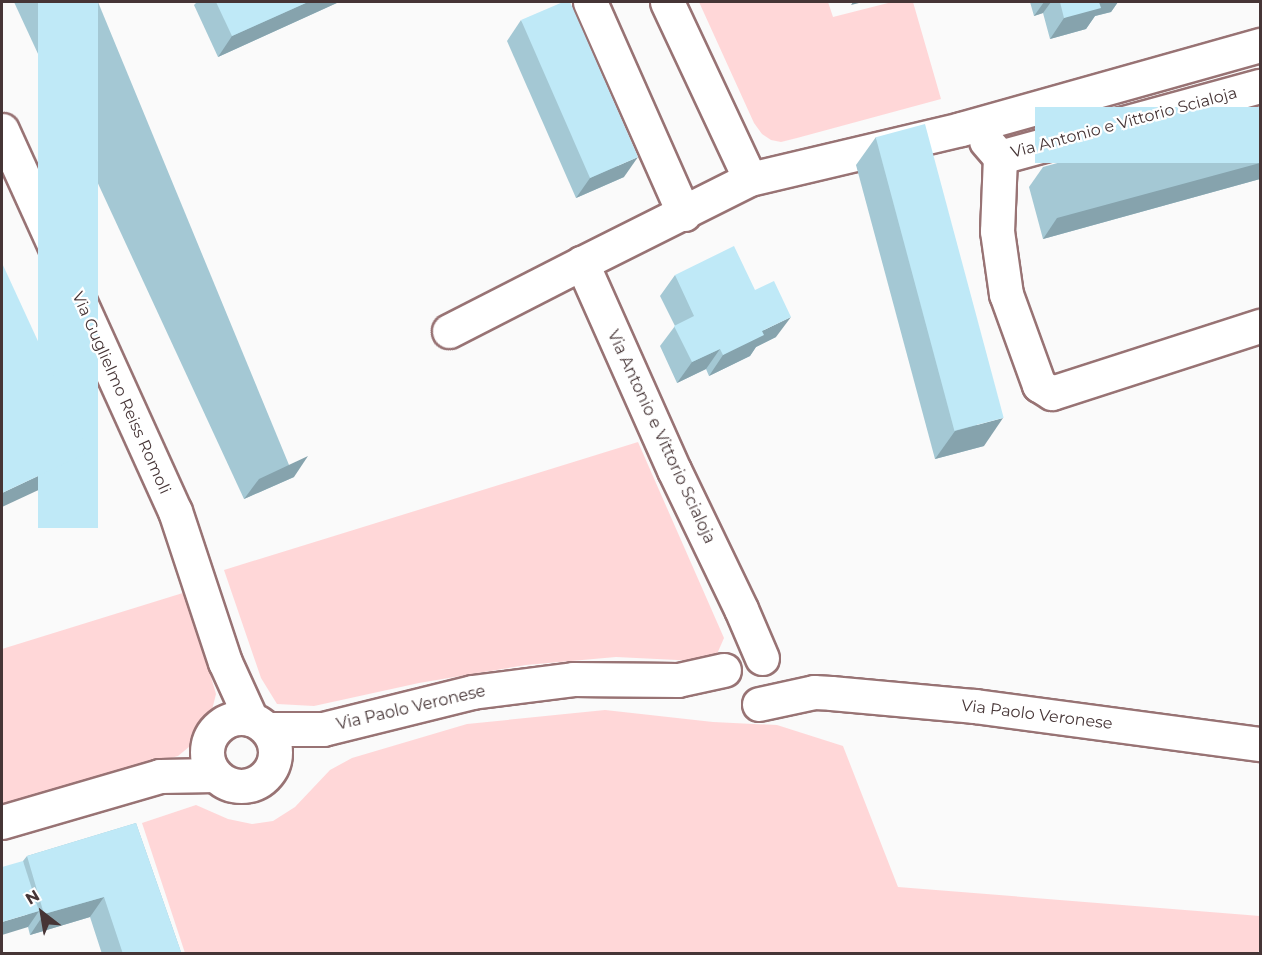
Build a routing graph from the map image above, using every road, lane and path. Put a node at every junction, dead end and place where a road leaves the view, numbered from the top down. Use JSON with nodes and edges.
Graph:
{"nodes":[{"id":1,"x":590,"y":2,"type":"edge"},
{"id":2,"x":667,"y":2,"type":"edge"},
{"id":3,"x":1260,"y":45,"type":"edge"},
{"id":4,"x":1260,"y":86,"type":"edge"},
{"id":5,"x":961,"y":129,"type":"junction"},
{"id":6,"x":2,"y":130,"type":"edge"},
{"id":7,"x":1000,"y":157,"type":"junction"},
{"id":8,"x":750,"y":179,"type":"junction"},
{"id":9,"x":684,"y":214,"type":"junction"},
{"id":10,"x":582,"y":263,"type":"junction"},
{"id":11,"x":1260,"y":326,"type":"edge"},
{"id":12,"x":448,"y":331,"type":"dead end"},
{"id":13,"x":225,"y":662,"type":"junction"},
{"id":14,"x":744,"y":670,"type":"junction"},
{"id":15,"x":813,"y":692,"type":"junction"},
{"id":16,"x":213,"y":734,"type":"junction"},
{"id":17,"x":265,"y":735,"type":"junction"},
{"id":18,"x":1260,"y":744,"type":"edge"},
{"id":19,"x":215,"y":775,"type":"junction"},
{"id":20,"x":160,"y":776,"type":"junction"},
{"id":21,"x":2,"y":822,"type":"edge"}],
"edges":[{"from":1,"to":9,"type":"street"},
{"from":2,"to":8,"type":"street"},
{"from":3,"to":5,"type":"street"},
{"from":4,"to":7,"type":"street","name":"Via Antonio e Vittorio Scialoja"},
{"from":5,"to":7,"type":"street","name":"Via Antonio e Vittorio Scialoja"},
{"from":5,"to":8,"type":"street"},
{"from":6,"to":13,"type":"street","name":"Via Guglielmo Reiss Romoli"},
{"from":7,"to":11,"type":"street"},
{"from":8,"to":9,"type":"street"},
{"from":9,"to":10,"type":"street"},
{"from":10,"to":12,"type":"street"},
{"from":10,"to":14,"type":"street","name":"Via Antonio e Vittorio Scialoja"},
{"from":13,"to":16,"type":"street"},
{"from":13,"to":17,"type":"street"},
{"from":14,"to":15,"type":"street","name":"Via Paolo Veronese"},
{"from":14,"to":15,"type":"street","name":"Via Paolo Veronese"},
{"from":14,"to":17,"type":"street","name":"Via Paolo Veronese"},
{"from":15,"to":18,"type":"street","name":"Via Paolo Veronese"},
{"from":16,"to":17,"type":"street"},
{"from":16,"to":19,"type":"street"},
{"from":16,"to":20,"type":"street"},
{"from":17,"to":19,"type":"street"},
{"from":19,"to":20,"type":"street"},
{"from":20,"to":21,"type":"street"}]}
